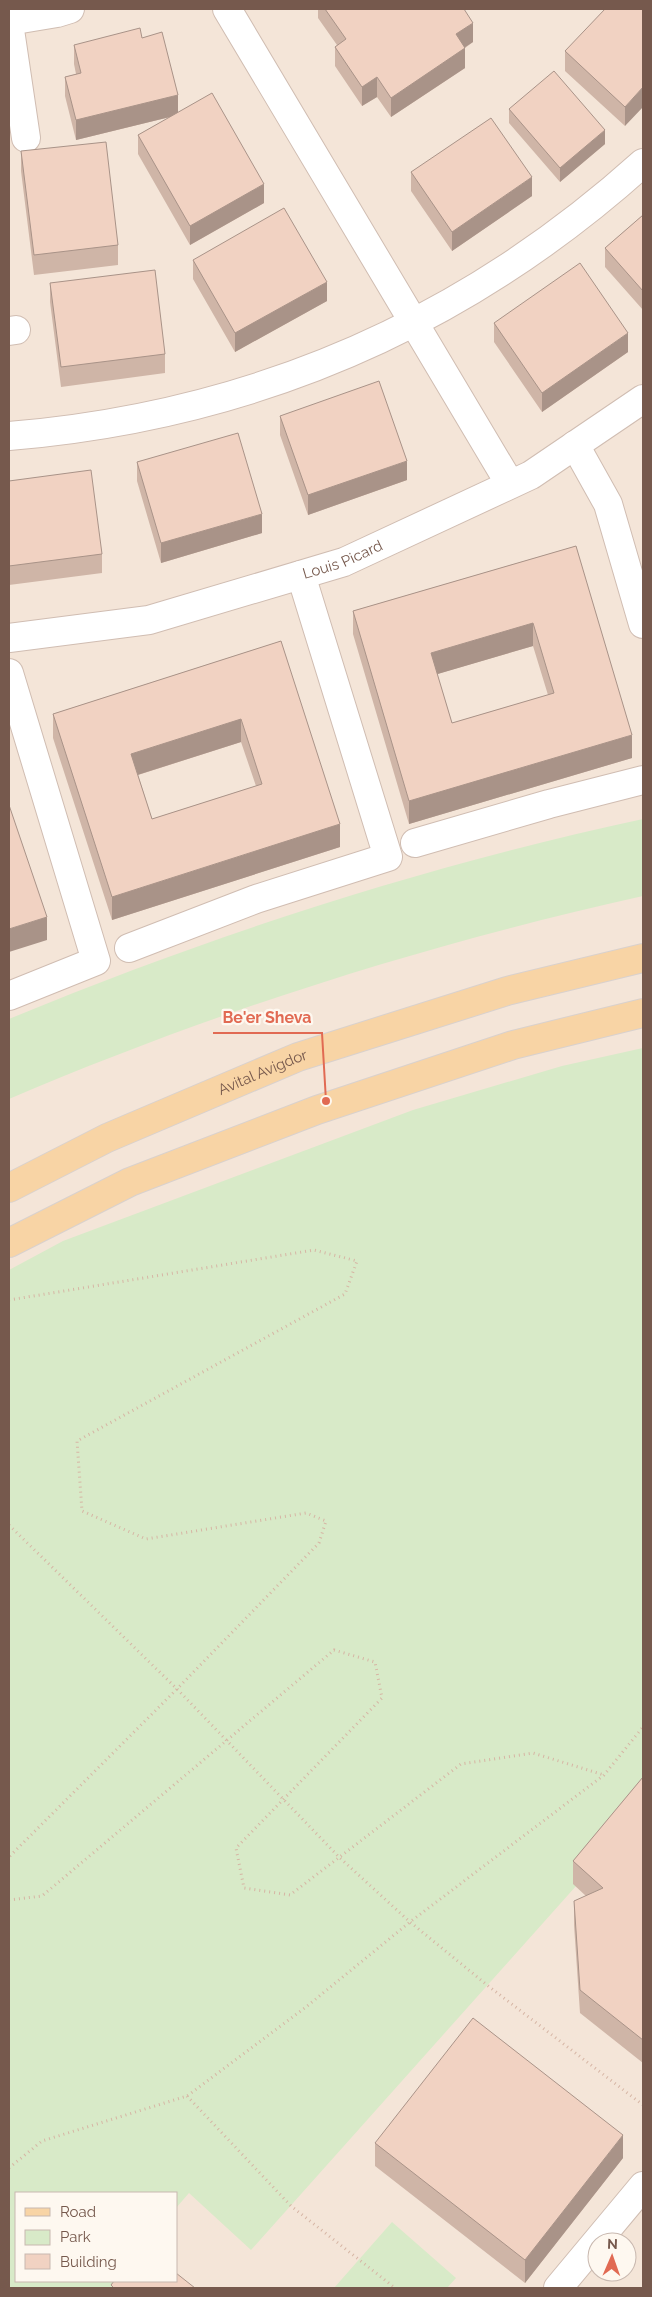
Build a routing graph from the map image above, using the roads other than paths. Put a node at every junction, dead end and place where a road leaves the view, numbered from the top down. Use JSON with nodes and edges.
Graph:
{"nodes":[{"id":1,"x":70,"y":9,"type":"edge"},
{"id":2,"x":227,"y":9,"type":"edge"},
{"id":3,"x":9,"y":22,"type":"edge"},
{"id":4,"x":26,"y":138,"type":"dead end"},
{"id":5,"x":643,"y":163,"type":"edge"},
{"id":6,"x":414,"y":323,"type":"junction"},
{"id":7,"x":643,"y":399,"type":"edge"},
{"id":8,"x":9,"y":436,"type":"edge"},
{"id":9,"x":575,"y":445,"type":"junction"},
{"id":10,"x":510,"y":484,"type":"junction"},
{"id":11,"x":301,"y":575,"type":"junction"},
{"id":12,"x":643,"y":624,"type":"edge"},
{"id":13,"x":9,"y":638,"type":"edge"},
{"id":14,"x":9,"y":673,"type":"edge"},
{"id":15,"x":643,"y":780,"type":"edge"},
{"id":16,"x":415,"y":844,"type":"dead end"},
{"id":17,"x":129,"y":948,"type":"dead end"},
{"id":18,"x":643,"y":958,"type":"edge"},
{"id":19,"x":9,"y":996,"type":"edge"},
{"id":20,"x":643,"y":1013,"type":"edge"},
{"id":21,"x":9,"y":1188,"type":"edge"},
{"id":22,"x":9,"y":1243,"type":"edge"},
{"id":23,"x":643,"y":2186,"type":"edge"},
{"id":24,"x":558,"y":2288,"type":"edge"}],
"edges":[{"from":1,"to":3,"type":"street"},
{"from":2,"to":6,"type":"street"},
{"from":3,"to":4,"type":"street"},
{"from":5,"to":6,"type":"street"},
{"from":6,"to":8,"type":"street"},
{"from":6,"to":10,"type":"street"},
{"from":7,"to":9,"type":"street","name":"Louis Picard"},
{"from":9,"to":10,"type":"street","name":"Louis Picard"},
{"from":9,"to":12,"type":"street"},
{"from":10,"to":11,"type":"street","name":"Louis Picard"},
{"from":11,"to":13,"type":"street","name":"Louis Picard"},
{"from":11,"to":17,"type":"street"},
{"from":14,"to":19,"type":"street"},
{"from":15,"to":16,"type":"street"},
{"from":18,"to":21,"type":"main road","name":"Avital Avigdor"},
{"from":20,"to":22,"type":"main road"},
{"from":23,"to":24,"type":"street"}]}
